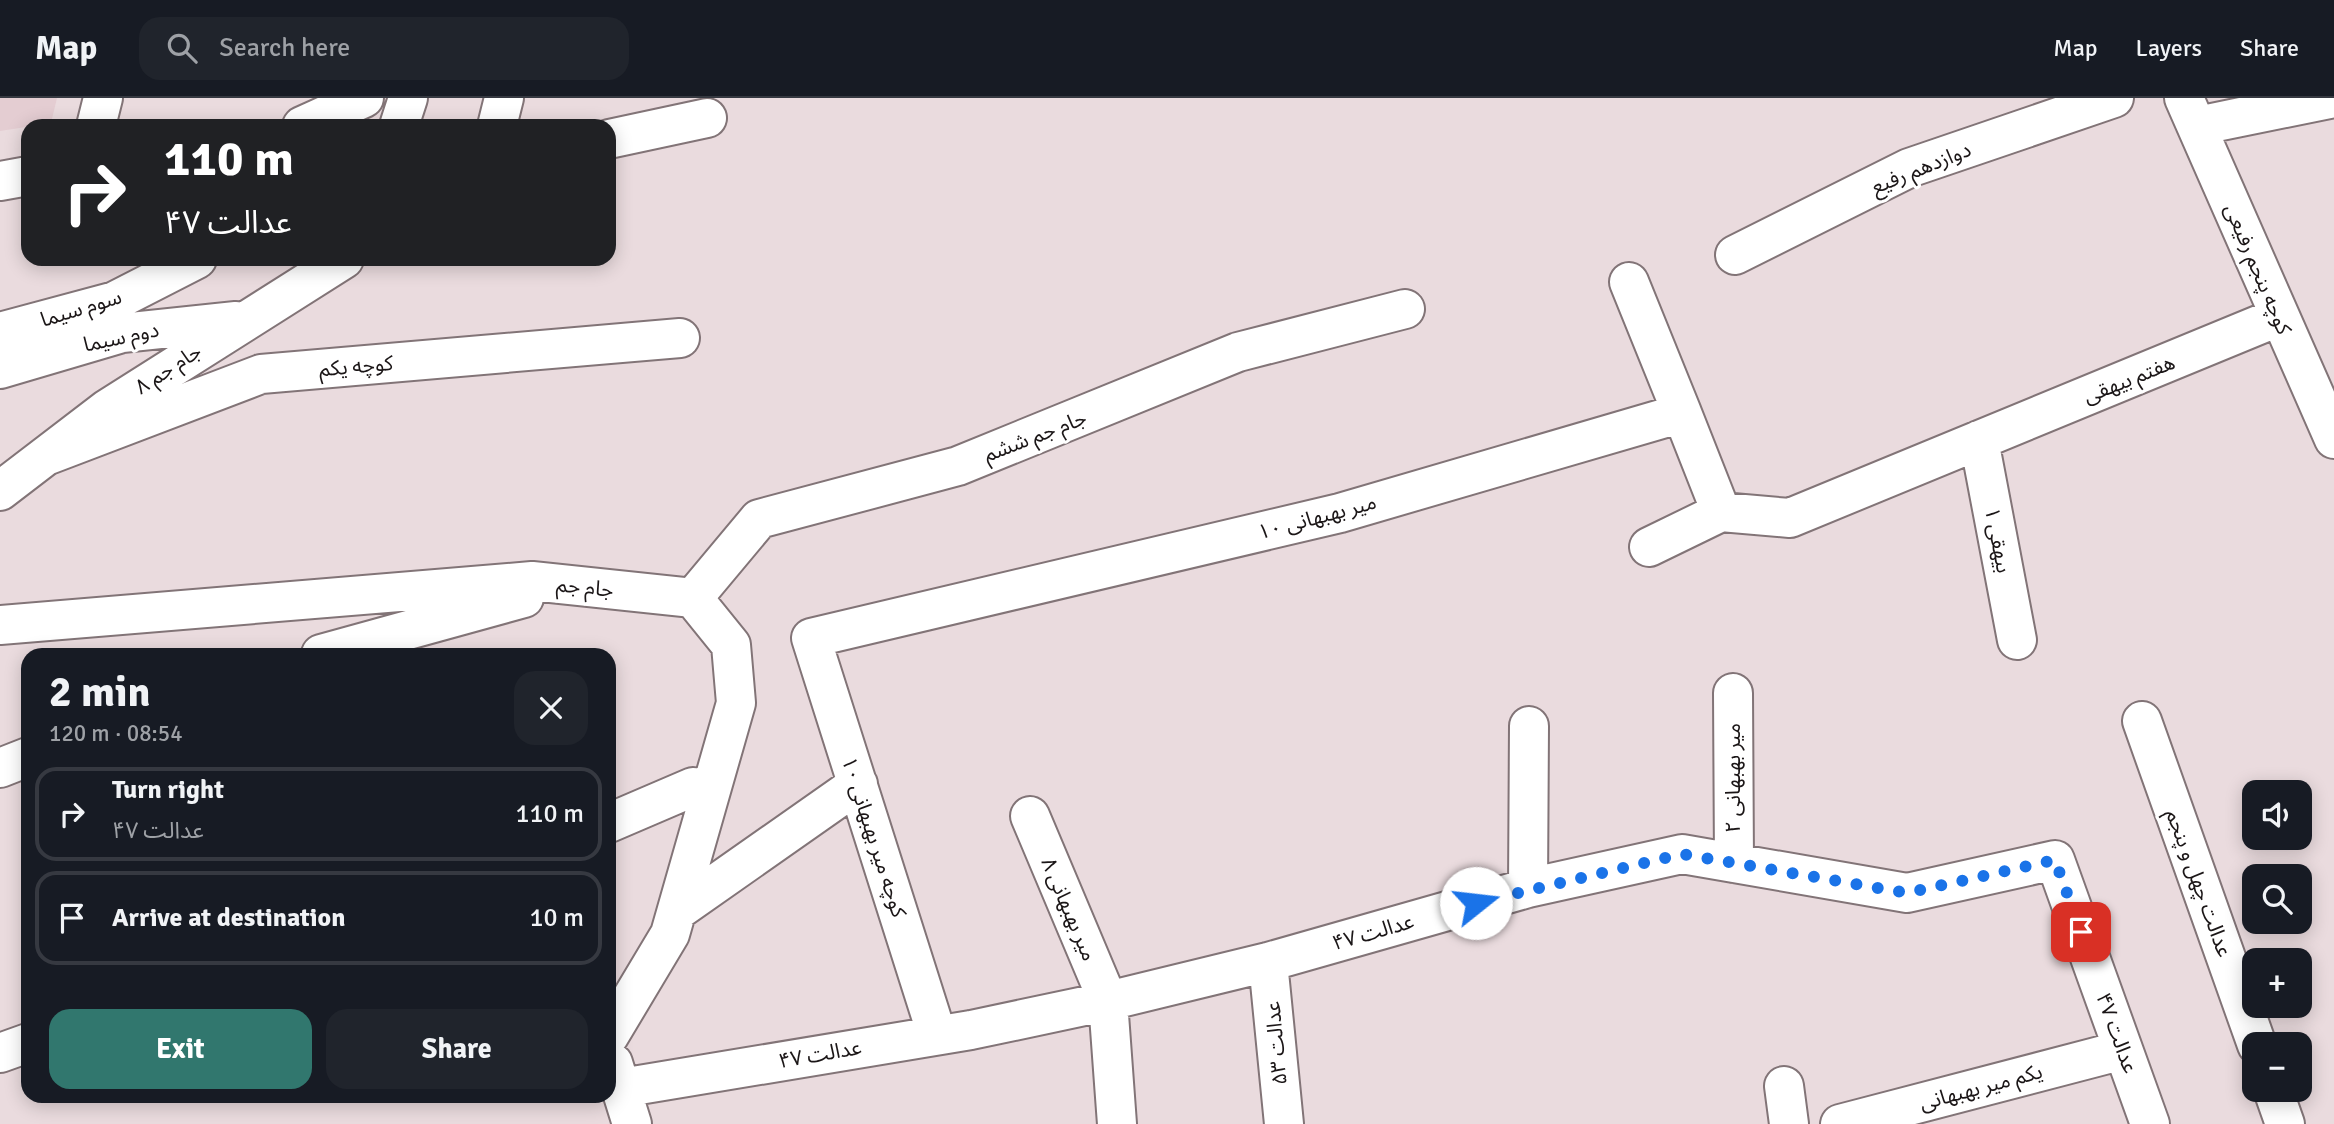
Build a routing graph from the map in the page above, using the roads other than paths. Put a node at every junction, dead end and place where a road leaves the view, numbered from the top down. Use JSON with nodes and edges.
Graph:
{"nodes":[{"id":1,"x":103,"y":98,"type":"edge"},
{"id":2,"x":364,"y":98,"type":"edge"},
{"id":3,"x":408,"y":98,"type":"edge"},
{"id":4,"x":504,"y":98,"type":"edge"},
{"id":5,"x":2114,"y":98,"type":"edge"},
{"id":6,"x":2334,"y":98,"type":"edge"},
{"id":7,"x":2190,"y":112,"type":"edge"},
{"id":8,"x":707,"y":118,"type":"dead end"},
{"id":9,"x":98,"y":119,"type":"edge"},
{"id":10,"x":318,"y":119,"type":"edge"},
{"id":11,"x":401,"y":119,"type":"edge"},
{"id":12,"x":499,"y":119,"type":"edge"},
{"id":13,"x":616,"y":138,"type":"edge"},
{"id":14,"x":21,"y":177,"type":"edge"},
{"id":15,"x":0,"y":181,"type":"edge"},
{"id":16,"x":1735,"y":255,"type":"dead end"},
{"id":17,"x":183,"y":266,"type":"edge"},
{"id":18,"x":333,"y":266,"type":"edge"},
{"id":19,"x":1629,"y":282,"type":"dead end"},
{"id":20,"x":1405,"y":309,"type":"dead end"},
{"id":21,"x":2278,"y":317,"type":"junction"},
{"id":22,"x":245,"y":320,"type":"junction"},
{"id":23,"x":0,"y":332,"type":"edge"},
{"id":24,"x":680,"y":338,"type":"dead end"},
{"id":25,"x":0,"y":369,"type":"edge"},
{"id":26,"x":1682,"y":413,"type":"junction"},
{"id":27,"x":2334,"y":439,"type":"edge"},
{"id":28,"x":1979,"y":440,"type":"junction"},
{"id":29,"x":46,"y":456,"type":"junction"},
{"id":30,"x":0,"y":491,"type":"edge"},
{"id":31,"x":1721,"y":512,"type":"junction"},
{"id":32,"x":1649,"y":547,"type":"dead end"},
{"id":33,"x":572,"y":585,"type":"junction"},
{"id":34,"x":693,"y":598,"type":"junction"},
{"id":35,"x":0,"y":625,"type":"edge"},
{"id":36,"x":811,"y":638,"type":"joint"},
{"id":37,"x":2017,"y":640,"type":"dead end"},
{"id":38,"x":343,"y":648,"type":"edge"},
{"id":39,"x":1733,"y":693,"type":"dead end"},
{"id":40,"x":2142,"y":721,"type":"dead end"},
{"id":41,"x":1529,"y":726,"type":"dead end"},
{"id":42,"x":21,"y":760,"type":"edge"},
{"id":43,"x":0,"y":768,"type":"edge"},
{"id":44,"x":858,"y":784,"type":"junction"},
{"id":45,"x":692,"y":787,"type":"dead end"},
{"id":46,"x":1030,"y":816,"type":"dead end"},
{"id":47,"x":616,"y":820,"type":"edge"},
{"id":48,"x":1734,"y":863,"type":"junction"},
{"id":49,"x":1528,"y":888,"type":"junction"},
{"id":50,"x":677,"y":911,"type":"junction"},
{"id":51,"x":1268,"y":962,"type":"junction"},
{"id":52,"x":1108,"y":1001,"type":"junction"},
{"id":53,"x":616,"y":1025,"type":"edge"},
{"id":54,"x":2252,"y":1032,"type":"edge"},
{"id":55,"x":937,"y":1035,"type":"junction"},
{"id":56,"x":21,"y":1046,"type":"edge"},
{"id":57,"x":2123,"y":1050,"type":"junction"},
{"id":58,"x":0,"y":1053,"type":"edge"},
{"id":59,"x":616,"y":1072,"type":"edge"},
{"id":60,"x":1784,"y":1086,"type":"dead end"},
{"id":61,"x":621,"y":1088,"type":"junction"},
{"id":62,"x":2277,"y":1102,"type":"edge"},
{"id":63,"x":632,"y":1124,"type":"edge"},
{"id":64,"x":1117,"y":1124,"type":"edge"},
{"id":65,"x":1284,"y":1124,"type":"edge"},
{"id":66,"x":1789,"y":1124,"type":"edge"},
{"id":67,"x":1839,"y":1124,"type":"edge"},
{"id":68,"x":2150,"y":1124,"type":"edge"},
{"id":69,"x":2285,"y":1124,"type":"edge"}],
"edges":[{"from":1,"to":9,"type":"street"},
{"from":2,"to":10,"type":"street"},
{"from":3,"to":11,"type":"street"},
{"from":4,"to":12,"type":"street"},
{"from":5,"to":16,"type":"street","name":"دوازدهم رفیع"},
{"from":6,"to":7,"type":"street"},
{"from":7,"to":21,"type":"street","name":"کوچه پنجم رفیعی"},
{"from":8,"to":13,"type":"street"},
{"from":14,"to":15,"type":"street"},
{"from":17,"to":23,"type":"street","name":"سوم سیما"},
{"from":18,"to":22,"type":"street","name":"۸ جام جم"},
{"from":19,"to":26,"type":"street"},
{"from":20,"to":34,"type":"street","name":"جام جم ششم"},
{"from":21,"to":27,"type":"street","name":"کوچه پنجم رفیعی"},
{"from":21,"to":28,"type":"street","name":"هفتم بیهقی"},
{"from":22,"to":25,"type":"street","name":"دوم سیما"},
{"from":22,"to":29,"type":"street","name":"۸ جام جم"},
{"from":24,"to":29,"type":"street","name":"کوچه یکم"},
{"from":26,"to":31,"type":"street"},
{"from":26,"to":36,"type":"street","name":"۱۰ میر بهبهانی"},
{"from":28,"to":31,"type":"street","name":"هفتم بیهقی"},
{"from":28,"to":37,"type":"street","name":"بیهقی ۱"},
{"from":29,"to":30,"type":"street","name":"۸ جام جم"},
{"from":31,"to":32,"type":"street"},
{"from":33,"to":34,"type":"street","name":"جام جم"},
{"from":33,"to":35,"type":"street","name":"جام جم"},
{"from":33,"to":38,"type":"street"},
{"from":34,"to":50,"type":"street"},
{"from":36,"to":44,"type":"street","name":"کوچه میر بهبهانی ۱۰"},
{"from":39,"to":48,"type":"street","name":"۲ میر بهبهانی"},
{"from":40,"to":54,"type":"street","name":"عدالت چهل و پنجم"},
{"from":41,"to":49,"type":"street"},
{"from":42,"to":43,"type":"street"},
{"from":44,"to":50,"type":"street"},
{"from":44,"to":55,"type":"street","name":"کوچه میر بهبهانی ۱۰"},
{"from":45,"to":47,"type":"street"},
{"from":46,"to":52,"type":"street","name":"۸ میر بهبهانی"},
{"from":48,"to":49,"type":"street","name":"عدالت ۴۷"},
{"from":48,"to":57,"type":"street","name":"عدالت ۴۷"},
{"from":49,"to":51,"type":"street","name":"عدالت ۴۷"},
{"from":50,"to":53,"type":"street"},
{"from":51,"to":52,"type":"street","name":"عدالت ۴۷"},
{"from":51,"to":65,"type":"street","name":"عدالت ۵۳"},
{"from":52,"to":55,"type":"street","name":"عدالت ۴۷"},
{"from":52,"to":64,"type":"street","name":"۸ میر بهبهانی"},
{"from":55,"to":61,"type":"street","name":"عدالت ۴۷"},
{"from":56,"to":58,"type":"street"},
{"from":57,"to":67,"type":"street","name":"یکم میر بهبهانی"},
{"from":57,"to":68,"type":"street","name":"عدالت ۴۷"},
{"from":59,"to":61,"type":"street"},
{"from":60,"to":66,"type":"street"},
{"from":61,"to":63,"type":"street"},
{"from":62,"to":69,"type":"street"}]}
